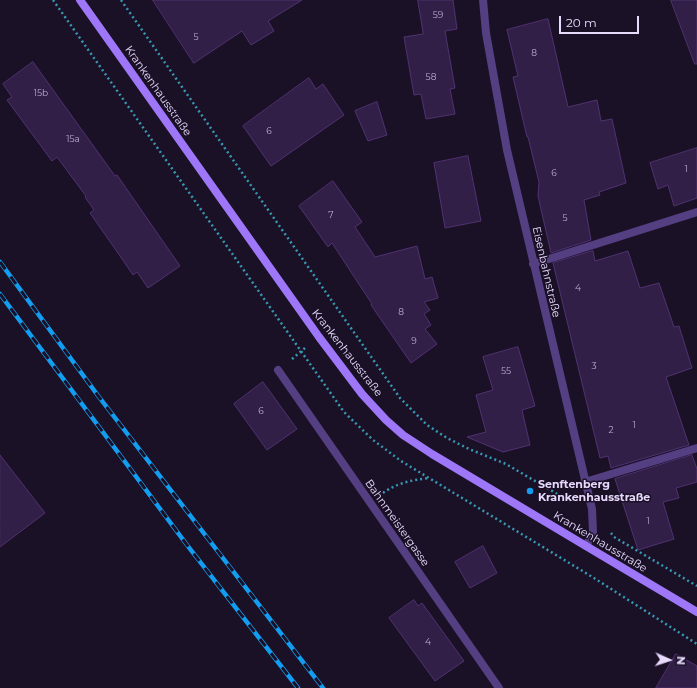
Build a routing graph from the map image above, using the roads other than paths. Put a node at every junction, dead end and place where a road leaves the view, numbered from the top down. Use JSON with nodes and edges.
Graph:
{"nodes":[{"id":1,"x":80,"y":0,"type":"edge"},
{"id":2,"x":483,"y":0,"type":"edge"},
{"id":3,"x":697,"y":212,"type":"edge"},
{"id":4,"x":533,"y":264,"type":"junction"},
{"id":5,"x":278,"y":370,"type":"road end"},
{"id":6,"x":697,"y":448,"type":"edge"},
{"id":7,"x":585,"y":482,"type":"junction"},
{"id":8,"x":586,"y":546,"type":"junction"},
{"id":9,"x":697,"y":612,"type":"edge"},
{"id":10,"x":499,"y":688,"type":"edge"}],
"edges":[{"from":1,"to":8,"type":"main road","name":"Krankenhausstraße"},
{"from":2,"to":4,"type":"street","name":"Eisenbahnstraße"},
{"from":3,"to":4,"type":"street"},
{"from":4,"to":7,"type":"street","name":"Eisenbahnstraße"},
{"from":5,"to":10,"type":"street","name":"Bahnmeistergasse"},
{"from":6,"to":7,"type":"street"},
{"from":7,"to":8,"type":"street","name":"Eisenbahnstraße"},
{"from":8,"to":9,"type":"main road","name":"Krankenhausstraße"}]}
